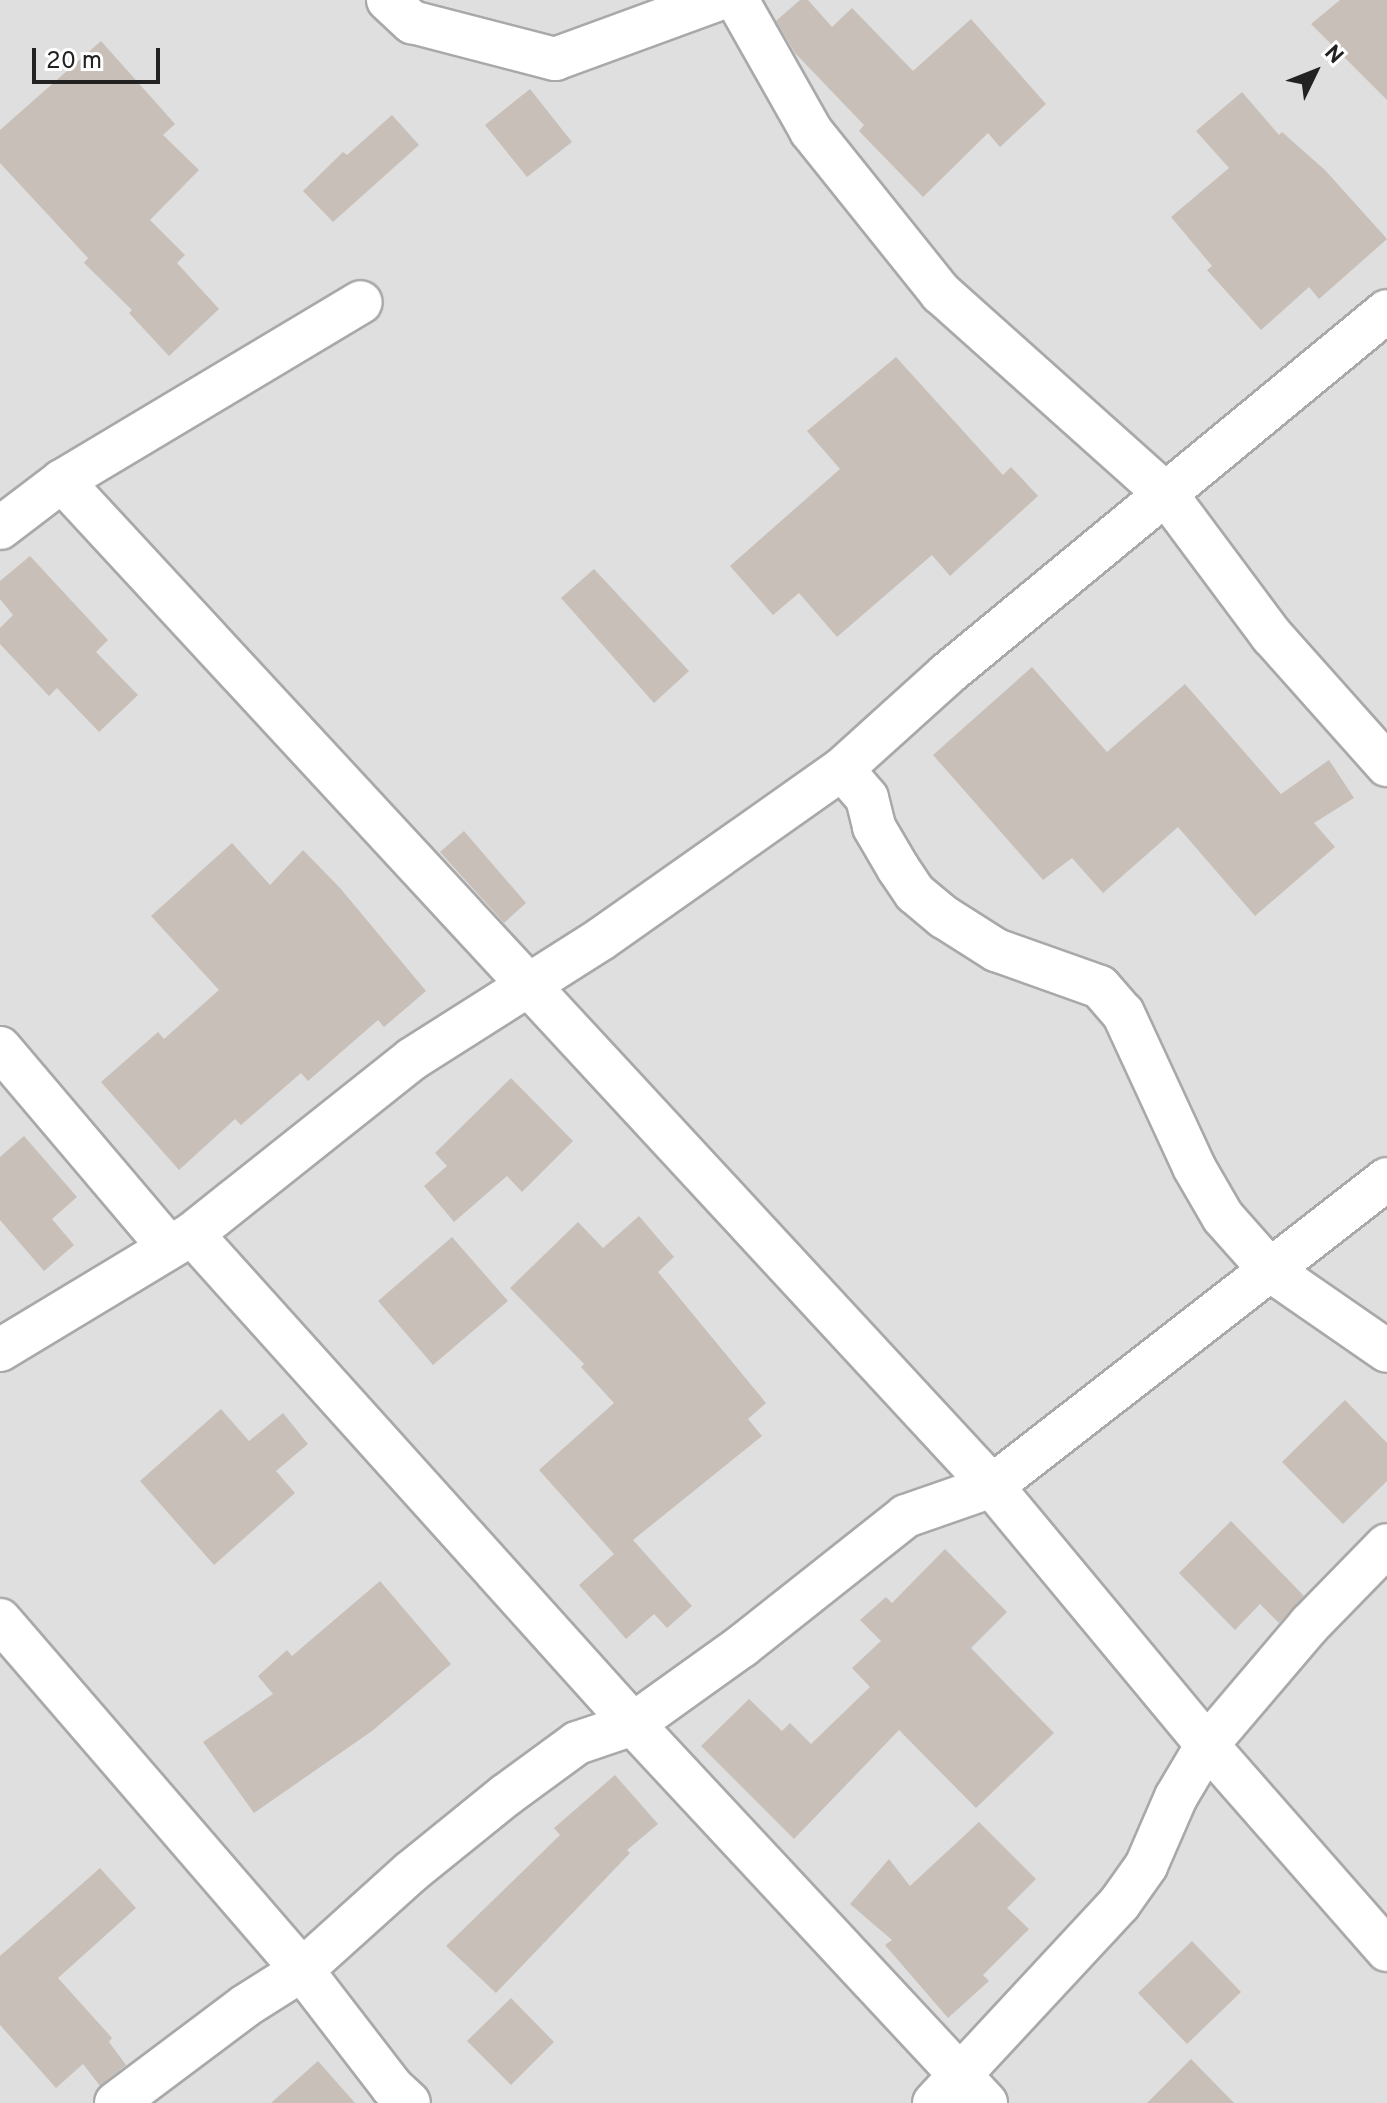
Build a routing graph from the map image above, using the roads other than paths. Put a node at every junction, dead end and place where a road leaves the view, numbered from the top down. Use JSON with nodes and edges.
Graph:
{"nodes":[{"id":1,"x":388,"y":0,"type":"edge"},
{"id":2,"x":716,"y":0,"type":"edge"},
{"id":3,"x":737,"y":0,"type":"edge"},
{"id":4,"x":361,"y":302,"type":"dead end"},
{"id":5,"x":1387,"y":311,"type":"edge"},
{"id":6,"x":62,"y":481,"type":"junction"},
{"id":7,"x":1166,"y":494,"type":"junction"},
{"id":8,"x":0,"y":528,"type":"edge"},
{"id":9,"x":1387,"y":765,"type":"edge"},
{"id":10,"x":842,"y":769,"type":"junction"},
{"id":11,"x":527,"y":987,"type":"junction"},
{"id":12,"x":0,"y":1048,"type":"edge"},
{"id":13,"x":1387,"y":1179,"type":"edge"},
{"id":14,"x":180,"y":1241,"type":"junction"},
{"id":15,"x":1270,"y":1270,"type":"junction"},
{"id":16,"x":0,"y":1350,"type":"edge"},
{"id":17,"x":1387,"y":1351,"type":"edge"},
{"id":18,"x":992,"y":1486,"type":"junction"},
{"id":19,"x":1387,"y":1545,"type":"edge"},
{"id":20,"x":0,"y":1620,"type":"edge"},
{"id":21,"x":633,"y":1724,"type":"junction"},
{"id":22,"x":1207,"y":1745,"type":"junction"},
{"id":23,"x":1387,"y":1950,"type":"edge"},
{"id":24,"x":302,"y":1970,"type":"junction"},
{"id":25,"x":960,"y":2094,"type":"edge"},
{"id":26,"x":116,"y":2103,"type":"edge"},
{"id":27,"x":409,"y":2103,"type":"edge"}],
"edges":[{"from":1,"to":2,"type":"street"},
{"from":3,"to":7,"type":"street"},
{"from":4,"to":6,"type":"street"},
{"from":5,"to":7,"type":"street"},
{"from":6,"to":8,"type":"street"},
{"from":6,"to":11,"type":"street"},
{"from":7,"to":9,"type":"street"},
{"from":7,"to":10,"type":"street"},
{"from":10,"to":11,"type":"street"},
{"from":10,"to":15,"type":"street"},
{"from":11,"to":14,"type":"street"},
{"from":11,"to":18,"type":"street"},
{"from":12,"to":14,"type":"street"},
{"from":13,"to":15,"type":"street"},
{"from":14,"to":16,"type":"street"},
{"from":14,"to":21,"type":"street"},
{"from":15,"to":17,"type":"street"},
{"from":15,"to":18,"type":"street"},
{"from":18,"to":21,"type":"street"},
{"from":18,"to":22,"type":"street"},
{"from":19,"to":22,"type":"street"},
{"from":20,"to":24,"type":"street"},
{"from":21,"to":24,"type":"street"},
{"from":21,"to":25,"type":"street"},
{"from":22,"to":23,"type":"street"},
{"from":22,"to":25,"type":"street"},
{"from":24,"to":26,"type":"street"},
{"from":24,"to":27,"type":"street"}]}
